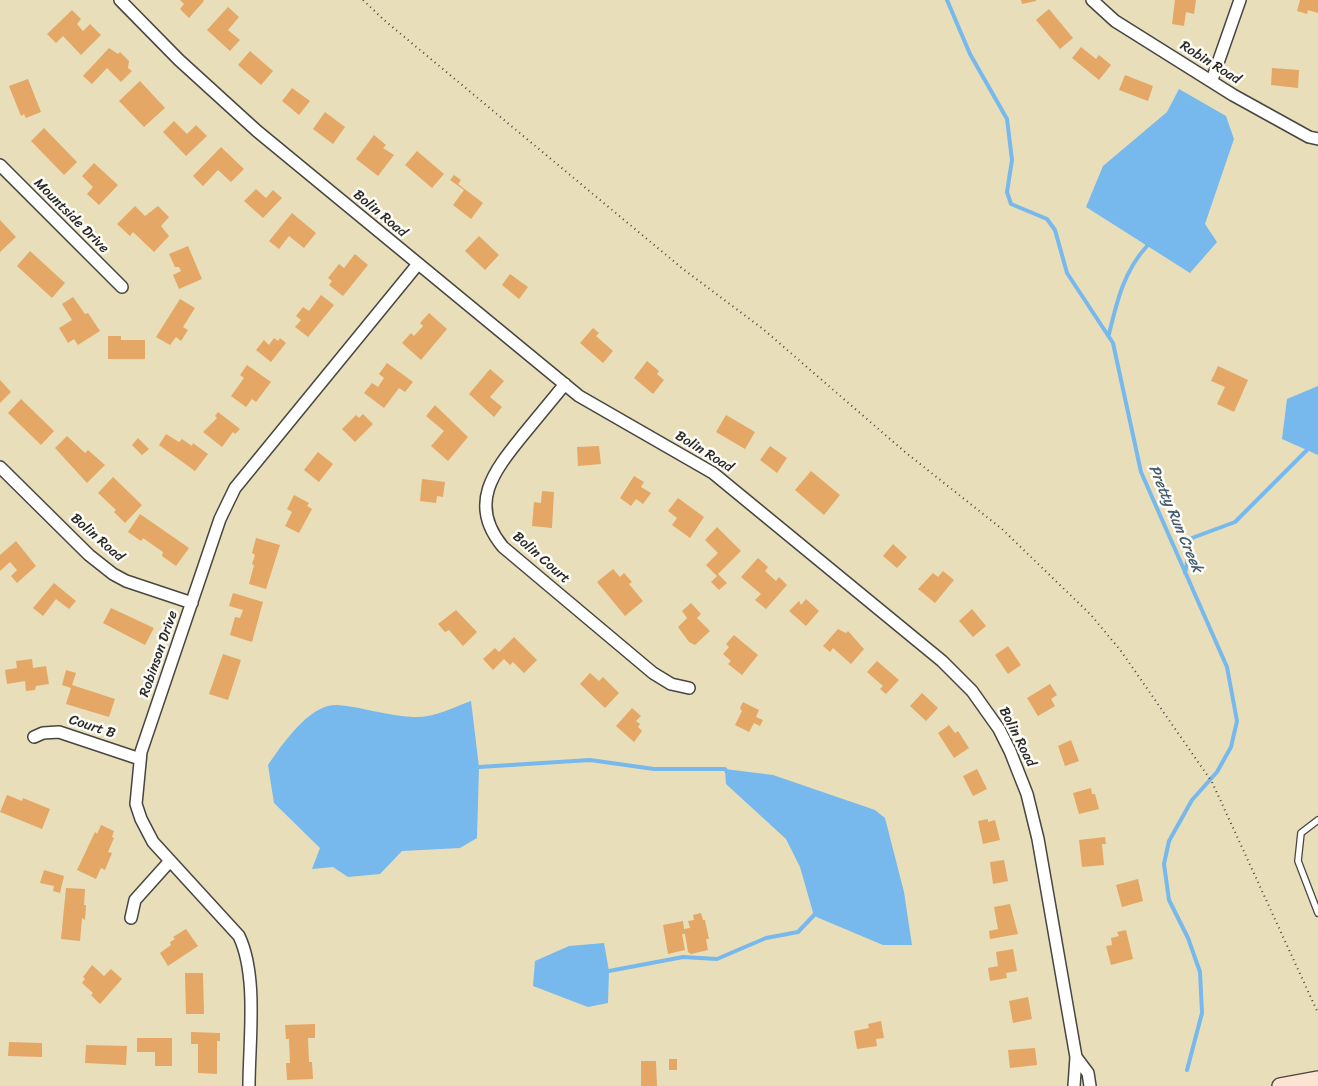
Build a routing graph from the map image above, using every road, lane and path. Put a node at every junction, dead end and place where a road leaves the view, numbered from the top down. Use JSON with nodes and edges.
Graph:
{"nodes":[{"id":1,"x":120,"y":0,"type":"edge"},
{"id":2,"x":363,"y":0,"type":"edge"},
{"id":3,"x":1092,"y":0,"type":"edge"},
{"id":4,"x":1240,"y":0,"type":"edge"},
{"id":5,"x":1212,"y":80,"type":"junction"},
{"id":6,"x":1318,"y":139,"type":"edge"},
{"id":7,"x":0,"y":164,"type":"edge"},
{"id":8,"x":418,"y":264,"type":"junction"},
{"id":9,"x":122,"y":288,"type":"dead end"},
{"id":10,"x":565,"y":384,"type":"junction"},
{"id":11,"x":0,"y":467,"type":"edge"},
{"id":12,"x":192,"y":603,"type":"junction"},
{"id":13,"x":689,"y":688,"type":"dead end"},
{"id":14,"x":34,"y":737,"type":"dead end"},
{"id":15,"x":140,"y":759,"type":"junction"},
{"id":16,"x":1318,"y":820,"type":"edge"},
{"id":17,"x":170,"y":861,"type":"junction"},
{"id":18,"x":1318,"y":913,"type":"edge"},
{"id":19,"x":131,"y":918,"type":"dead end"},
{"id":20,"x":1318,"y":1013,"type":"edge"},
{"id":21,"x":1076,"y":1057,"type":"junction"},
{"id":22,"x":1316,"y":1082,"type":"edge"},
{"id":23,"x":249,"y":1086,"type":"edge"},
{"id":24,"x":1074,"y":1086,"type":"edge"},
{"id":25,"x":1090,"y":1086,"type":"edge"},
{"id":26,"x":1280,"y":1086,"type":"edge"}],
"edges":[{"from":1,"to":8,"type":"street","name":"Bolin Road"},
{"from":2,"to":20,"type":"path"},
{"from":3,"to":5,"type":"street","name":"Robin Road"},
{"from":4,"to":5,"type":"street"},
{"from":5,"to":6,"type":"street","name":"Robin Road"},
{"from":7,"to":9,"type":"street","name":"Mountside Drive"},
{"from":8,"to":10,"type":"street","name":"Bolin Road"},
{"from":8,"to":12,"type":"street","name":"Robinson Drive"},
{"from":10,"to":13,"type":"street","name":"Bolin Court"},
{"from":10,"to":21,"type":"street","name":"Bolin Road"},
{"from":11,"to":12,"type":"street","name":"Bolin Road"},
{"from":12,"to":15,"type":"street","name":"Robinson Drive"},
{"from":14,"to":15,"type":"street","name":"Court B"},
{"from":15,"to":17,"type":"street","name":"Robinson Drive"},
{"from":16,"to":18,"type":"lane"},
{"from":17,"to":19,"type":"street"},
{"from":17,"to":23,"type":"street","name":"Robinson Drive"},
{"from":21,"to":24,"type":"street","name":"Bolin Road"},
{"from":21,"to":25,"type":"street","name":"Bolin Road"},
{"from":22,"to":26,"type":"main road"}]}
